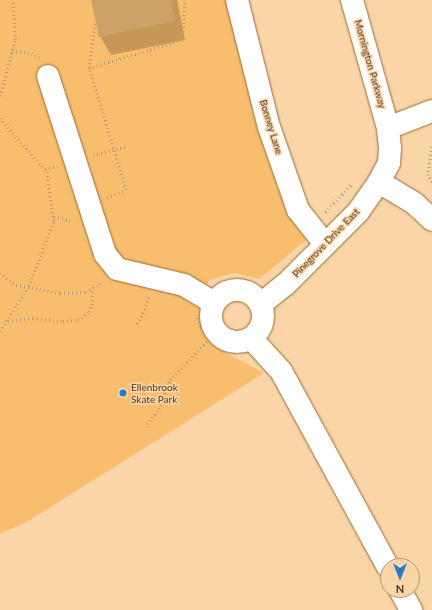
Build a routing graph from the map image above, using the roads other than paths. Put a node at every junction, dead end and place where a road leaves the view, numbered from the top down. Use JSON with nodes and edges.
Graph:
{"nodes":[{"id":1,"x":237,"y":0,"type":"edge"},
{"id":2,"x":352,"y":0,"type":"edge"},
{"id":3,"x":48,"y":76,"type":"road end"},
{"id":4,"x":432,"y":111,"type":"edge"},
{"id":5,"x":388,"y":128,"type":"junction"},
{"id":6,"x":379,"y":182,"type":"junction"},
{"id":7,"x":432,"y":220,"type":"edge"},
{"id":8,"x":325,"y":244,"type":"junction"},
{"id":9,"x":261,"y":304,"type":"junction"},
{"id":10,"x":205,"y":307,"type":"junction"},
{"id":11,"x":252,"y":338,"type":"junction"},
{"id":12,"x":383,"y":558,"type":"edge"},
{"id":13,"x":404,"y":598,"type":"edge"},
{"id":14,"x":411,"y":610,"type":"edge"}],
"edges":[{"from":1,"to":8,"type":"street","name":"Bonney Lane"},
{"from":2,"to":5,"type":"street","name":"Mornington Parkway"},
{"from":3,"to":10,"type":"street"},
{"from":4,"to":5,"type":"street"},
{"from":5,"to":6,"type":"street","name":"Pinegrove Drive East"},
{"from":6,"to":7,"type":"street"},
{"from":6,"to":8,"type":"street","name":"Pinegrove Drive East"},
{"from":8,"to":9,"type":"street","name":"Pinegrove Drive East"},
{"from":9,"to":10,"type":"street"},
{"from":9,"to":11,"type":"street"},
{"from":10,"to":11,"type":"street"},
{"from":11,"to":12,"type":"street"},
{"from":13,"to":14,"type":"street"}]}
